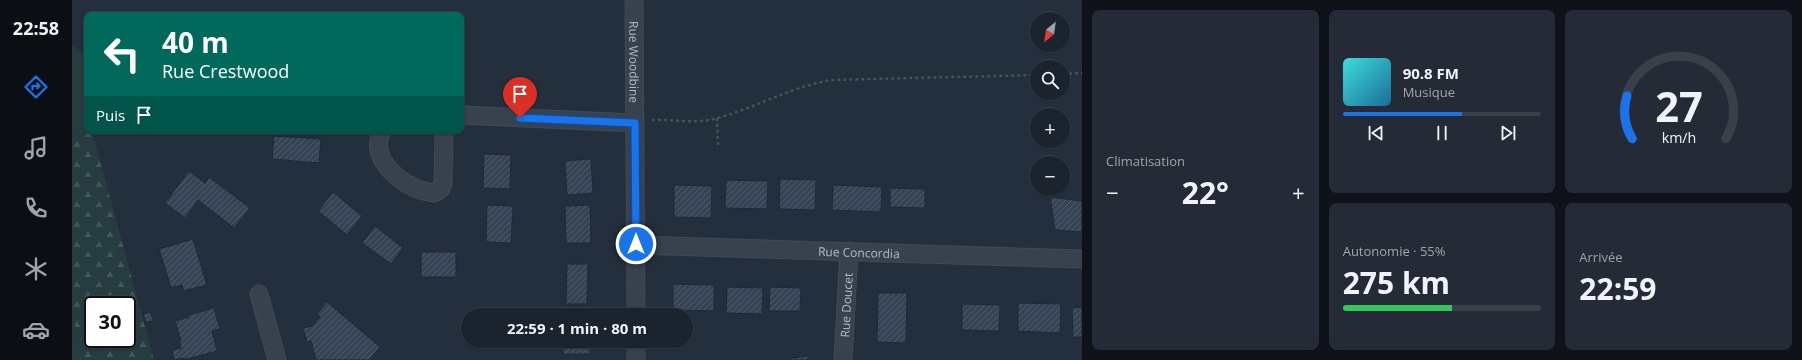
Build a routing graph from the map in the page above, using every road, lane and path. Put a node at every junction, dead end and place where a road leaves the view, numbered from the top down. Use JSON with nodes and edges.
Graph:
{"nodes":[{"id":1,"x":634,"y":0,"type":"edge"},
{"id":2,"x":1082,"y":73,"type":"edge"},
{"id":3,"x":1070,"y":74,"type":"edge"},
{"id":4,"x":1030,"y":75,"type":"edge"},
{"id":5,"x":464,"y":115,"type":"edge"},
{"id":6,"x":717,"y":118,"type":"junction"},
{"id":7,"x":653,"y":120,"type":"dead end"},
{"id":8,"x":635,"y":123,"type":"junction"},
{"id":9,"x":381,"y":134,"type":"edge"},
{"id":10,"x":444,"y":134,"type":"edge"},
{"id":11,"x":718,"y":146,"type":"dead end"},
{"id":12,"x":636,"y":244,"type":"junction"},
{"id":13,"x":849,"y":251,"type":"junction"},
{"id":14,"x":1082,"y":259,"type":"edge"},
{"id":15,"x":259,"y":294,"type":"dead end"},
{"id":16,"x":636,"y":308,"type":"edge"},
{"id":17,"x":636,"y":348,"type":"edge"},
{"id":18,"x":277,"y":360,"type":"edge"},
{"id":19,"x":636,"y":360,"type":"edge"},
{"id":20,"x":843,"y":360,"type":"edge"}],
"edges":[{"from":1,"to":8,"type":"street","name":"Rue Woodbine"},
{"from":2,"to":3,"type":"path"},
{"from":4,"to":6,"type":"path"},
{"from":5,"to":8,"type":"street"},
{"from":6,"to":7,"type":"path"},
{"from":6,"to":11,"type":"path"},
{"from":8,"to":12,"type":"street","name":"Rue Woodbine"},
{"from":9,"to":10,"type":"street"},
{"from":12,"to":13,"type":"street","name":"Rue Concordia"},
{"from":12,"to":16,"type":"street","name":"Rue Woodbine"},
{"from":13,"to":14,"type":"street","name":"Rue Concordia"},
{"from":13,"to":20,"type":"street","name":"Rue Doucet"},
{"from":15,"to":18,"type":"street"},
{"from":17,"to":19,"type":"street"}]}
